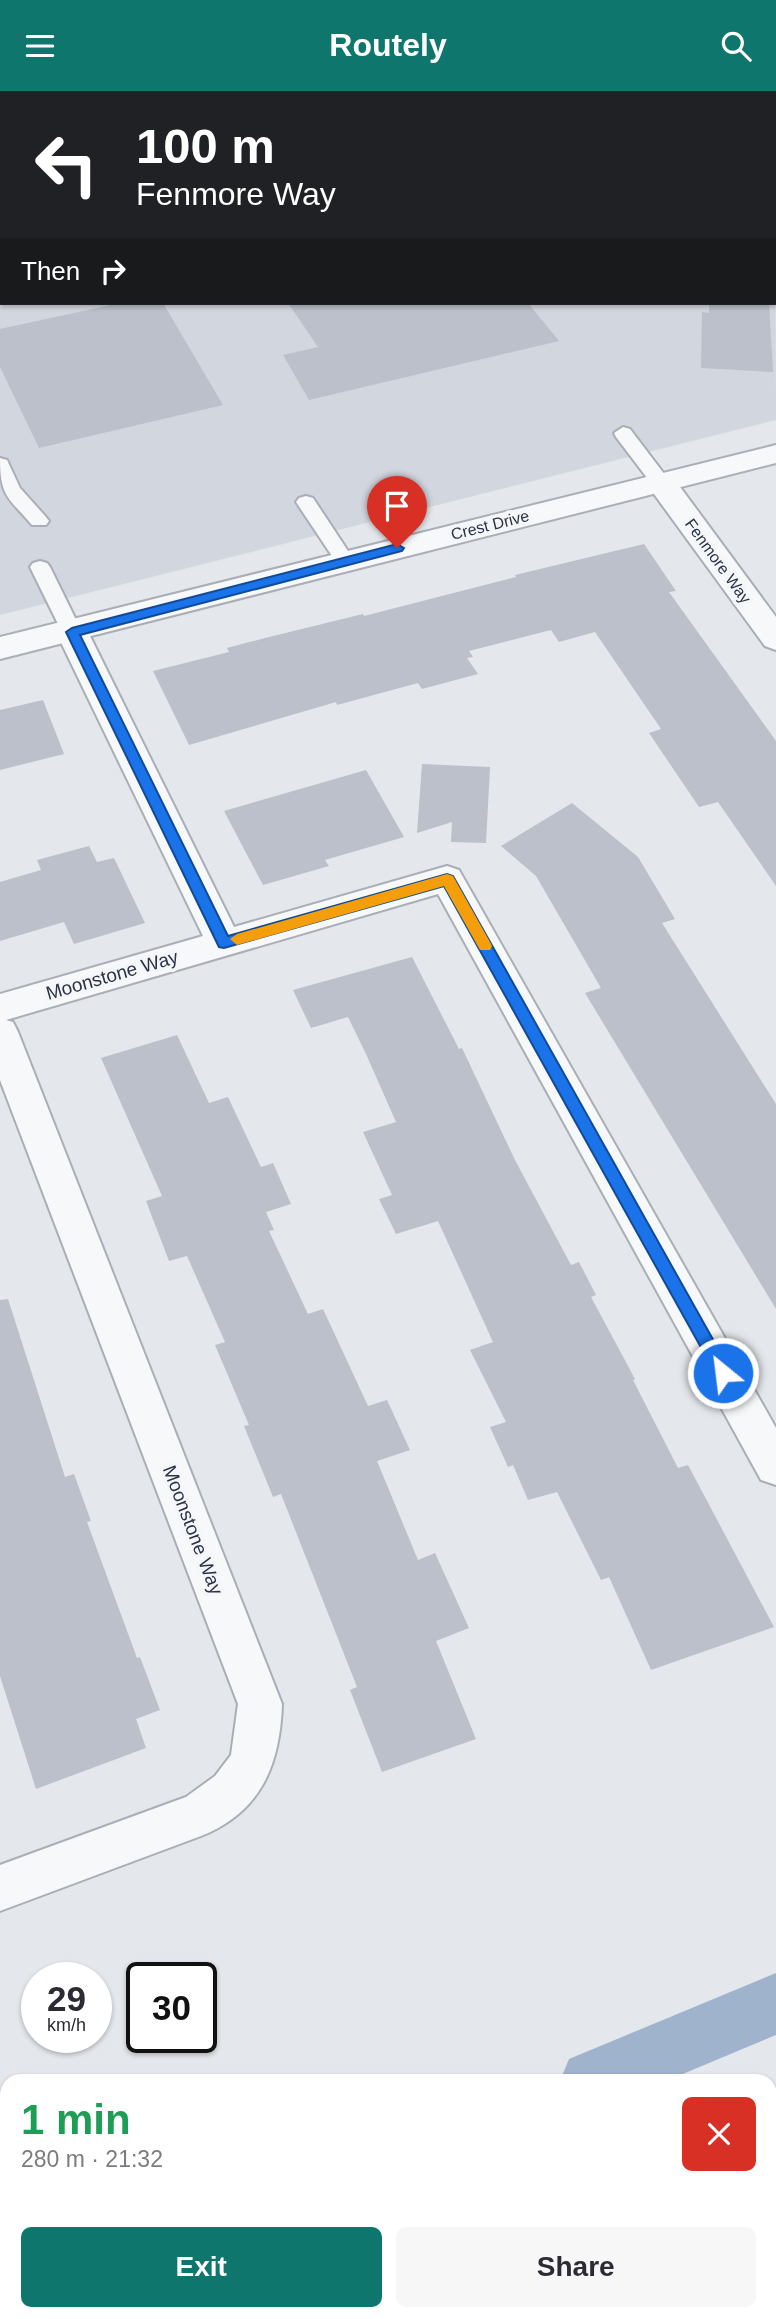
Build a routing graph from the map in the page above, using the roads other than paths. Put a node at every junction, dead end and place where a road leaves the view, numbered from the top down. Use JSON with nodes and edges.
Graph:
{"nodes":[{"id":1,"x":623,"y":433,"type":"dead end"},
{"id":2,"x":776,"y":454,"type":"edge"},
{"id":3,"x":0,"y":464,"type":"edge"},
{"id":4,"x":661,"y":483,"type":"junction"},
{"id":5,"x":306,"y":502,"type":"dead end"},
{"id":6,"x":39,"y":521,"type":"dead end"},
{"id":7,"x":345,"y":561,"type":"junction"},
{"id":8,"x":40,"y":567,"type":"dead end"},
{"id":9,"x":72,"y":632,"type":"junction"},
{"id":10,"x":776,"y":639,"type":"edge"},
{"id":11,"x":0,"y":647,"type":"edge"},
{"id":12,"x":224,"y":943,"type":"junction"},
{"id":13,"x":0,"y":1008,"type":"edge"},
{"id":14,"x":0,"y":1032,"type":"edge"},
{"id":15,"x":776,"y":1467,"type":"edge"},
{"id":16,"x":0,"y":1888,"type":"edge"}],
"edges":[{"from":1,"to":4,"type":"lane"},
{"from":2,"to":4,"type":"street","name":"Crest Drive"},
{"from":3,"to":6,"type":"lane"},
{"from":4,"to":7,"type":"street","name":"Crest Drive"},
{"from":4,"to":10,"type":"street","name":"Fenmore Way"},
{"from":5,"to":7,"type":"lane"},
{"from":7,"to":9,"type":"street","name":"Crest Drive"},
{"from":8,"to":9,"type":"lane"},
{"from":9,"to":11,"type":"street","name":"Crest Drive"},
{"from":9,"to":12,"type":"street"},
{"from":12,"to":13,"type":"street","name":"Moonstone Way"},
{"from":12,"to":15,"type":"street"},
{"from":14,"to":16,"type":"street","name":"Moonstone Way"}]}
